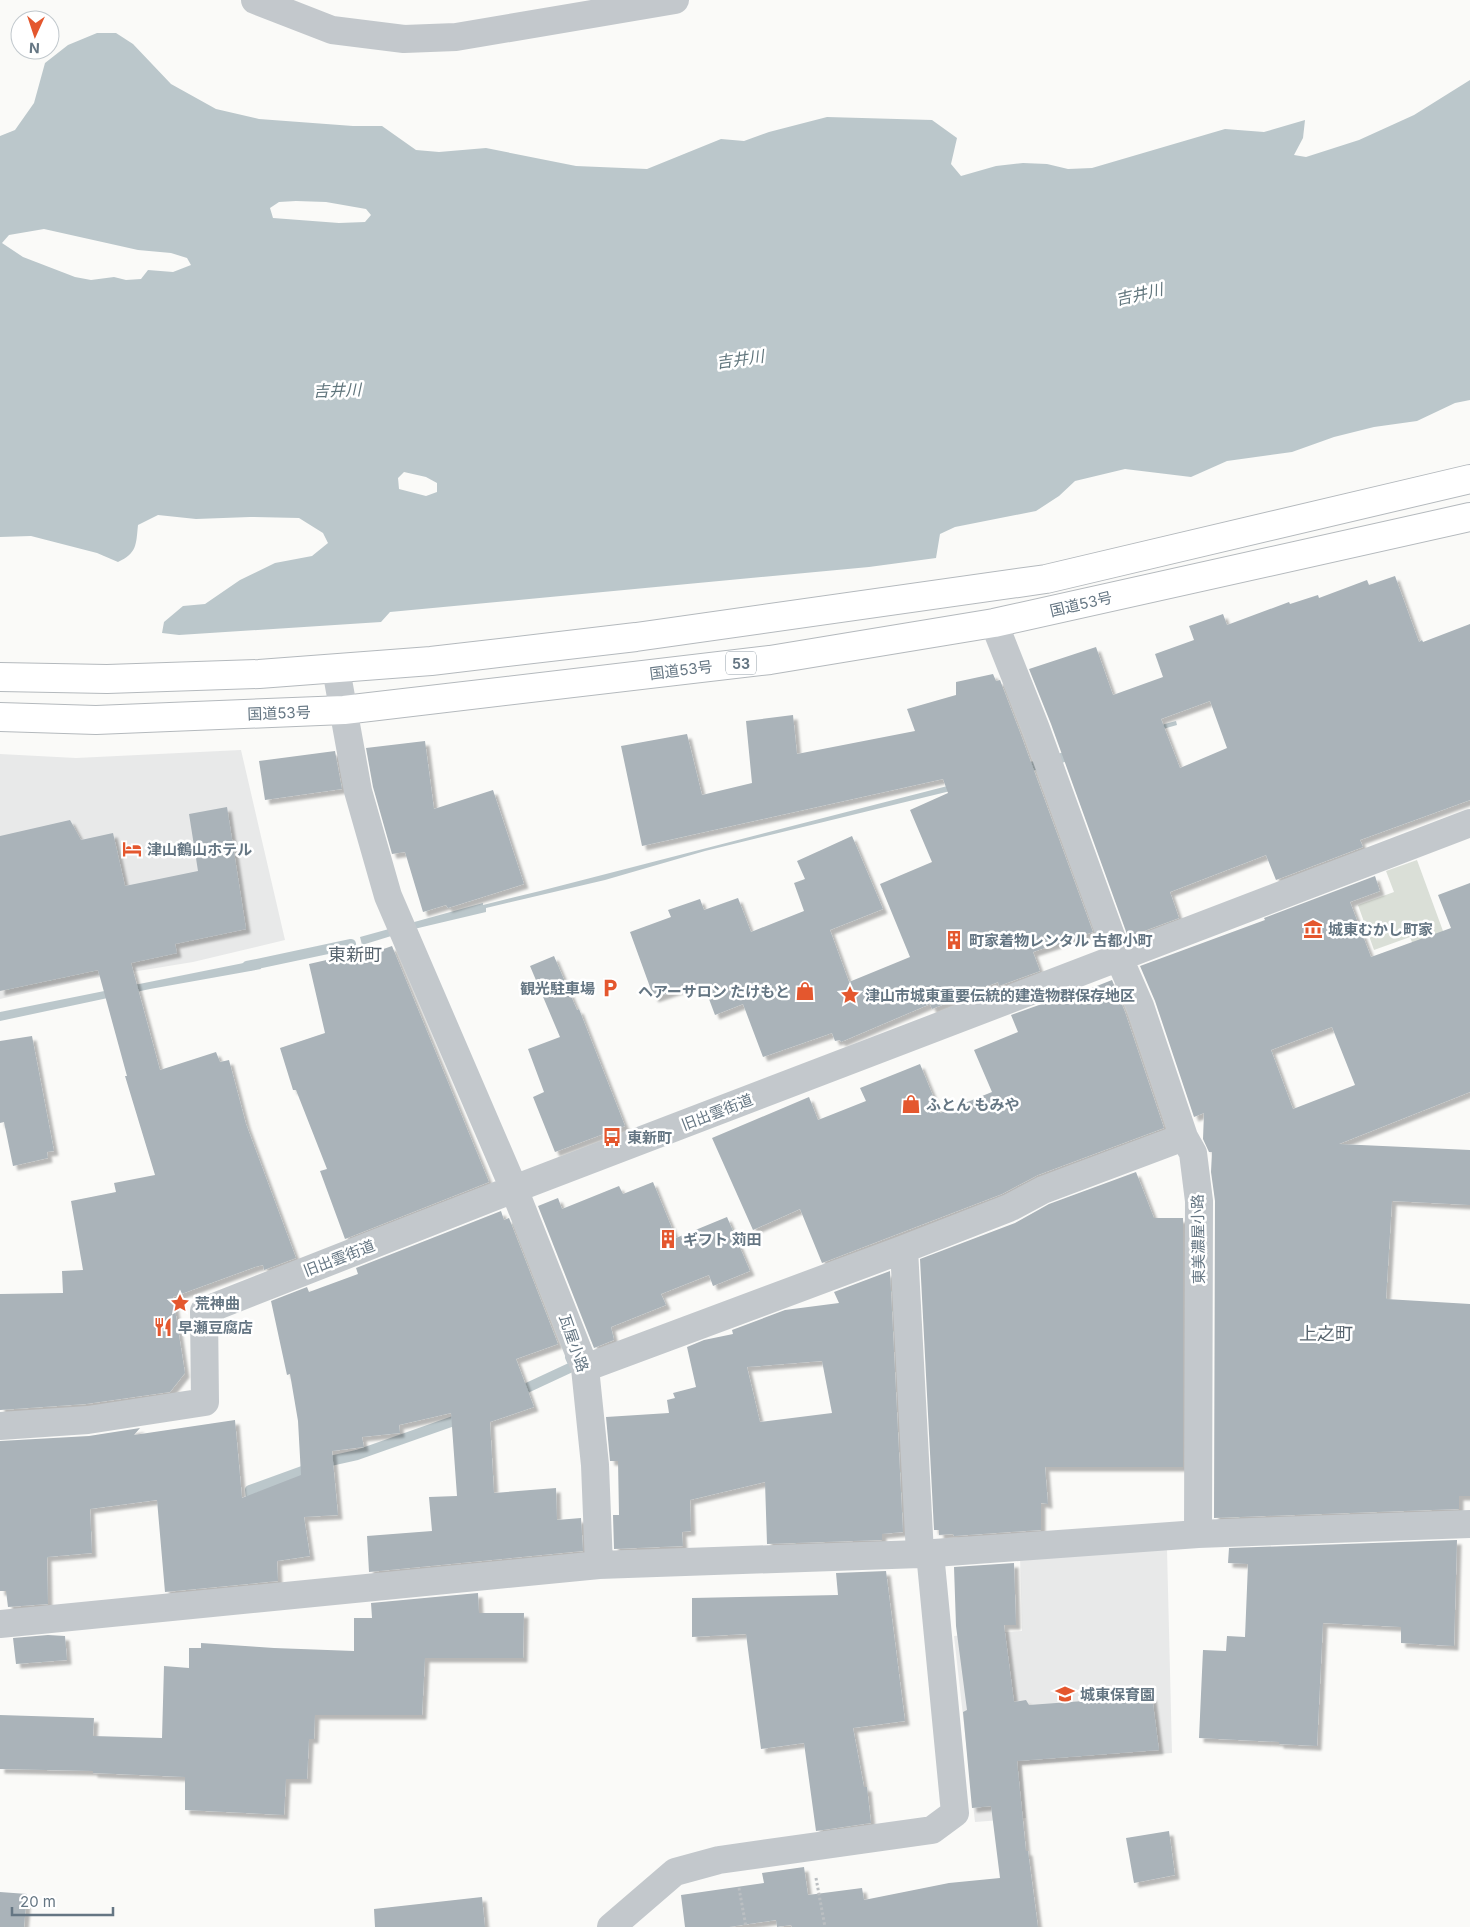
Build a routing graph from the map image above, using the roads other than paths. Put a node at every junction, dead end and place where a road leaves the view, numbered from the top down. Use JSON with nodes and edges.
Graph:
{"nodes":[{"id":1,"x":255,"y":0,"type":"edge"},
{"id":2,"x":675,"y":0,"type":"edge"},
{"id":3,"x":1470,"y":479,"type":"edge"},
{"id":4,"x":1470,"y":517,"type":"edge"},
{"id":5,"x":994,"y":623,"type":"junction"},
{"id":6,"x":336,"y":669,"type":"junction"},
{"id":7,"x":0,"y":677,"type":"edge"},
{"id":8,"x":344,"y":710,"type":"junction"},
{"id":9,"x":0,"y":717,"type":"edge"},
{"id":10,"x":1470,"y":823,"type":"edge"},
{"id":11,"x":1119,"y":958,"type":"junction"},
{"id":12,"x":1184,"y":1136,"type":"junction"},
{"id":13,"x":514,"y":1189,"type":"junction"},
{"id":14,"x":904,"y":1249,"type":"junction"},
{"id":15,"x":585,"y":1368,"type":"junction"},
{"id":16,"x":0,"y":1426,"type":"edge"},
{"id":17,"x":1470,"y":1524,"type":"edge"},
{"id":18,"x":1198,"y":1534,"type":"junction"},
{"id":19,"x":925,"y":1554,"type":"junction"},
{"id":20,"x":599,"y":1565,"type":"junction"},
{"id":21,"x":0,"y":1624,"type":"edge"},
{"id":22,"x":612,"y":1927,"type":"edge"}],
"edges":[{"from":1,"to":2,"type":"street"},
{"from":3,"to":6,"type":"highway"},
{"from":4,"to":5,"type":"highway","name":"国道53号","number":"53"},
{"from":5,"to":8,"type":"highway","name":"国道53号","number":"53"},
{"from":5,"to":11,"type":"street","name":"東美濃屋小路"},
{"from":6,"to":7,"type":"highway"},
{"from":6,"to":8,"type":"street","name":"瓦屋小路"},
{"from":8,"to":9,"type":"highway","name":"国道53号","number":"53"},
{"from":8,"to":13,"type":"street","name":"瓦屋小路"},
{"from":10,"to":11,"type":"street","name":"旧出雲街道"},
{"from":11,"to":12,"type":"street","name":"東美濃屋小路"},
{"from":11,"to":13,"type":"street","name":"旧出雲街道"},
{"from":12,"to":14,"type":"street"},
{"from":12,"to":18,"type":"street","name":"東美濃屋小路"},
{"from":13,"to":15,"type":"street","name":"瓦屋小路"},
{"from":13,"to":16,"type":"street","name":"旧出雲街道"},
{"from":14,"to":15,"type":"street"},
{"from":14,"to":19,"type":"street"},
{"from":15,"to":20,"type":"street","name":"瓦屋小路"},
{"from":17,"to":18,"type":"street"},
{"from":18,"to":19,"type":"street"},
{"from":19,"to":20,"type":"street"},
{"from":19,"to":22,"type":"street"},
{"from":20,"to":21,"type":"street"}]}
